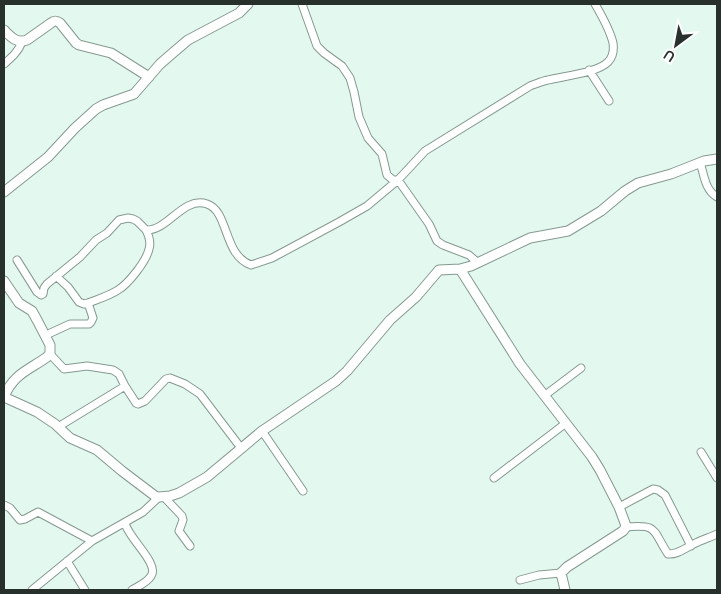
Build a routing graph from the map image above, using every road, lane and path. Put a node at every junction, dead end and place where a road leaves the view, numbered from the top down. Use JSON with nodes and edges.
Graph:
{"nodes":[{"id":1,"x":248,"y":4,"type":"edge"},
{"id":2,"x":302,"y":4,"type":"edge"},
{"id":3,"x":595,"y":4,"type":"edge"},
{"id":4,"x":4,"y":30,"type":"edge"},
{"id":5,"x":22,"y":42,"type":"junction"},
{"id":6,"x":4,"y":64,"type":"edge"},
{"id":7,"x":590,"y":70,"type":"junction"},
{"id":8,"x":149,"y":77,"type":"junction"},
{"id":9,"x":609,"y":101,"type":"dead end"},
{"id":10,"x":717,"y":160,"type":"edge"},
{"id":11,"x":700,"y":162,"type":"junction"},
{"id":12,"x":398,"y":180,"type":"junction"},
{"id":13,"x":4,"y":192,"type":"edge"},
{"id":14,"x":717,"y":197,"type":"edge"},
{"id":15,"x":146,"y":230,"type":"junction"},
{"id":16,"x":17,"y":260,"type":"dead end"},
{"id":17,"x":478,"y":263,"type":"junction"},
{"id":18,"x":460,"y":269,"type":"junction"},
{"id":19,"x":56,"y":276,"type":"junction"},
{"id":20,"x":4,"y":281,"type":"edge"},
{"id":21,"x":88,"y":303,"type":"junction"},
{"id":22,"x":46,"y":335,"type":"junction"},
{"id":23,"x":50,"y":354,"type":"junction"},
{"id":24,"x":581,"y":368,"type":"dead end"},
{"id":25,"x":124,"y":386,"type":"junction"},
{"id":26,"x":544,"y":396,"type":"junction"},
{"id":27,"x":4,"y":397,"type":"edge"},
{"id":28,"x":566,"y":423,"type":"junction"},
{"id":29,"x":58,"y":427,"type":"junction"},
{"id":30,"x":262,"y":431,"type":"junction"},
{"id":31,"x":241,"y":448,"type":"junction"},
{"id":32,"x":701,"y":452,"type":"dead end"},
{"id":33,"x":494,"y":478,"type":"dead end"},
{"id":34,"x":717,"y":478,"type":"edge"},
{"id":35,"x":302,"y":491,"type":"dead end"},
{"id":36,"x":162,"y":497,"type":"junction"},
{"id":37,"x":4,"y":505,"type":"edge"},
{"id":38,"x":620,"y":507,"type":"junction"},
{"id":39,"x":125,"y":523,"type":"junction"},
{"id":40,"x":626,"y":527,"type":"junction"},
{"id":41,"x":717,"y":534,"type":"edge"},
{"id":42,"x":92,"y":541,"type":"junction"},
{"id":43,"x":190,"y":546,"type":"dead end"},
{"id":44,"x":691,"y":546,"type":"junction"},
{"id":45,"x":67,"y":561,"type":"junction"},
{"id":46,"x":561,"y":573,"type":"junction"},
{"id":47,"x":520,"y":580,"type":"dead end"},
{"id":48,"x":32,"y":590,"type":"edge"},
{"id":49,"x":85,"y":590,"type":"edge"},
{"id":50,"x":132,"y":590,"type":"edge"},
{"id":51,"x":565,"y":590,"type":"edge"}],
"edges":[{"from":1,"to":8,"type":"street"},
{"from":2,"to":12,"type":"street"},
{"from":3,"to":7,"type":"street"},
{"from":4,"to":5,"type":"street"},
{"from":5,"to":6,"type":"street"},
{"from":5,"to":8,"type":"street"},
{"from":7,"to":9,"type":"street"},
{"from":7,"to":12,"type":"street"},
{"from":8,"to":13,"type":"street"},
{"from":10,"to":11,"type":"street"},
{"from":11,"to":14,"type":"street"},
{"from":11,"to":17,"type":"street"},
{"from":12,"to":15,"type":"street"},
{"from":12,"to":17,"type":"street"},
{"from":15,"to":19,"type":"street"},
{"from":15,"to":21,"type":"street"},
{"from":16,"to":19,"type":"street"},
{"from":17,"to":18,"type":"street"},
{"from":18,"to":26,"type":"street"},
{"from":18,"to":30,"type":"street"},
{"from":19,"to":21,"type":"street"},
{"from":20,"to":22,"type":"street"},
{"from":21,"to":22,"type":"street"},
{"from":22,"to":23,"type":"street"},
{"from":23,"to":25,"type":"street"},
{"from":23,"to":27,"type":"street"},
{"from":24,"to":26,"type":"street"},
{"from":25,"to":29,"type":"street"},
{"from":25,"to":31,"type":"street"},
{"from":26,"to":28,"type":"street"},
{"from":27,"to":29,"type":"street"},
{"from":28,"to":33,"type":"street"},
{"from":28,"to":38,"type":"street"},
{"from":29,"to":36,"type":"street"},
{"from":30,"to":31,"type":"street"},
{"from":30,"to":35,"type":"street"},
{"from":31,"to":36,"type":"street"},
{"from":32,"to":34,"type":"street"},
{"from":36,"to":39,"type":"street"},
{"from":36,"to":43,"type":"street"},
{"from":37,"to":42,"type":"street"},
{"from":38,"to":40,"type":"street"},
{"from":38,"to":44,"type":"street"},
{"from":39,"to":42,"type":"street"},
{"from":39,"to":50,"type":"street"},
{"from":40,"to":44,"type":"street"},
{"from":40,"to":46,"type":"street"},
{"from":41,"to":44,"type":"street"},
{"from":42,"to":45,"type":"street"},
{"from":45,"to":48,"type":"street"},
{"from":45,"to":49,"type":"street"},
{"from":46,"to":47,"type":"street"},
{"from":46,"to":51,"type":"street"}]}
